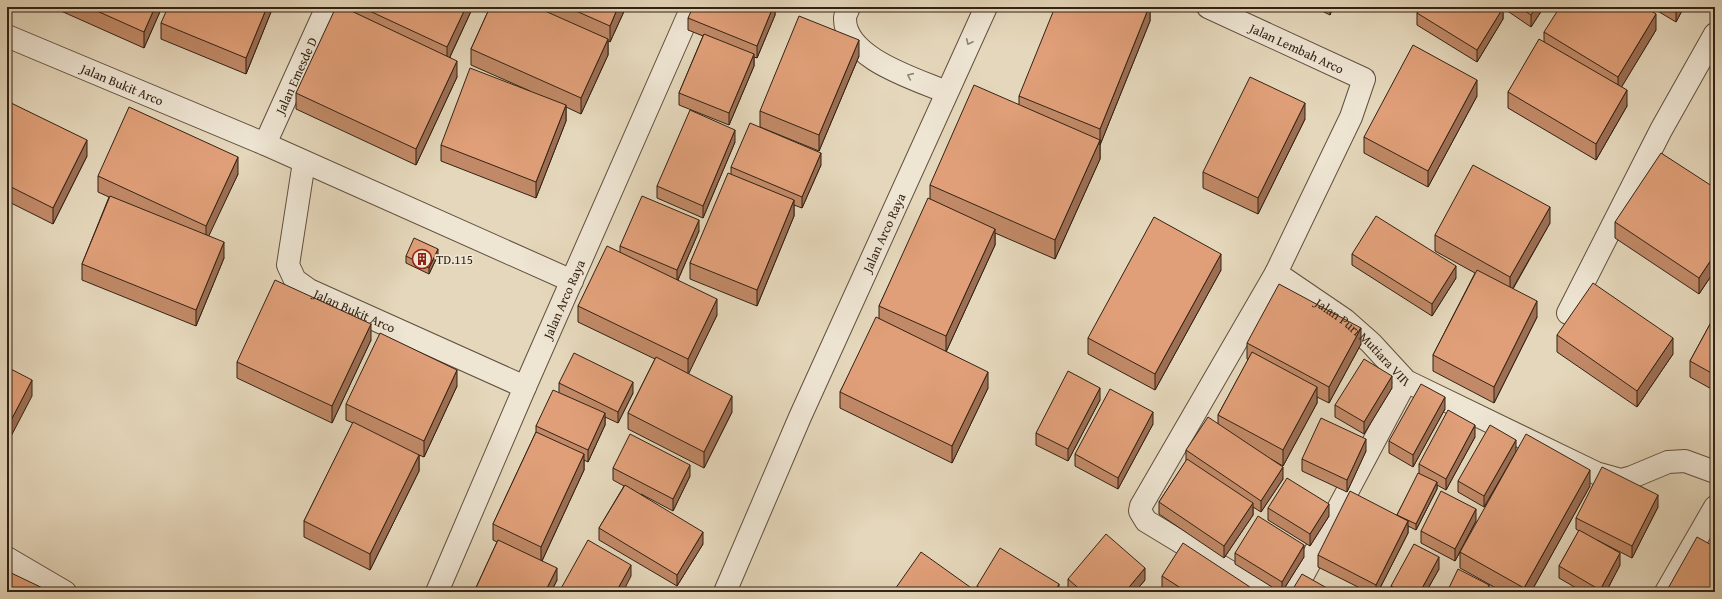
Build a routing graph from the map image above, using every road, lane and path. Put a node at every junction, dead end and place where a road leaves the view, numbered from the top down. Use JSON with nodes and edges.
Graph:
{"nodes":[{"id":1,"x":327,"y":7,"type":"edge"},
{"id":2,"x":692,"y":7,"type":"edge"},
{"id":3,"x":849,"y":7,"type":"edge"},
{"id":4,"x":986,"y":7,"type":"edge"},
{"id":5,"x":1208,"y":7,"type":"edge"},
{"id":6,"x":1715,"y":34,"type":"edge"},
{"id":7,"x":7,"y":36,"type":"edge"},
{"id":8,"x":946,"y":92,"type":"junction"},
{"id":9,"x":265,"y":144,"type":"junction"},
{"id":10,"x":304,"y":162,"type":"junction"},
{"id":11,"x":1276,"y":273,"type":"junction"},
{"id":12,"x":572,"y":281,"type":"junction"},
{"id":13,"x":1568,"y":313,"type":"dead end"},
{"id":14,"x":1406,"y":381,"type":"junction"},
{"id":15,"x":525,"y":387,"type":"junction"},
{"id":16,"x":1715,"y":472,"type":"edge"},
{"id":17,"x":1715,"y":507,"type":"edge"},
{"id":18,"x":7,"y":558,"type":"edge"},
{"id":19,"x":1297,"y":587,"type":"edge"},
{"id":20,"x":65,"y":592,"type":"edge"},
{"id":21,"x":438,"y":592,"type":"edge"},
{"id":22,"x":725,"y":592,"type":"edge"},
{"id":23,"x":1263,"y":592,"type":"edge"},
{"id":24,"x":1320,"y":592,"type":"edge"},
{"id":25,"x":1666,"y":592,"type":"edge"}],
"edges":[{"from":1,"to":9,"type":"street","name":"Jalan Emesde D"},
{"from":2,"to":12,"type":"street","name":"Jalan Arco Raya"},
{"from":8,"to":3,"type":"street","one_way":true},
{"from":4,"to":8,"type":"street","name":"Jalan Arco Raya","one_way":true},
{"from":5,"to":11,"type":"street","name":"Jalan Lembah Arco"},
{"from":6,"to":13,"type":"street"},
{"from":7,"to":9,"type":"street","name":"Jalan Bukit Arco"},
{"from":8,"to":22,"type":"street","name":"Jalan Arco Raya"},
{"from":9,"to":10,"type":"street","name":"Jalan Bukit Arco"},
{"from":10,"to":12,"type":"street","name":"Jalan Bukit Arco"},
{"from":10,"to":15,"type":"street","name":"Jalan Bukit Arco"},
{"from":11,"to":14,"type":"street","name":"Jalan Puri Mutiara VIII"},
{"from":11,"to":23,"type":"street"},
{"from":12,"to":15,"type":"street","name":"Jalan Arco Raya"},
{"from":14,"to":16,"type":"street","name":"Jalan Puri Mutiara VIII"},
{"from":14,"to":19,"type":"street"},
{"from":15,"to":21,"type":"street","name":"Jalan Arco Raya"},
{"from":17,"to":25,"type":"street"},
{"from":18,"to":20,"type":"street"},
{"from":19,"to":24,"type":"street"}]}
